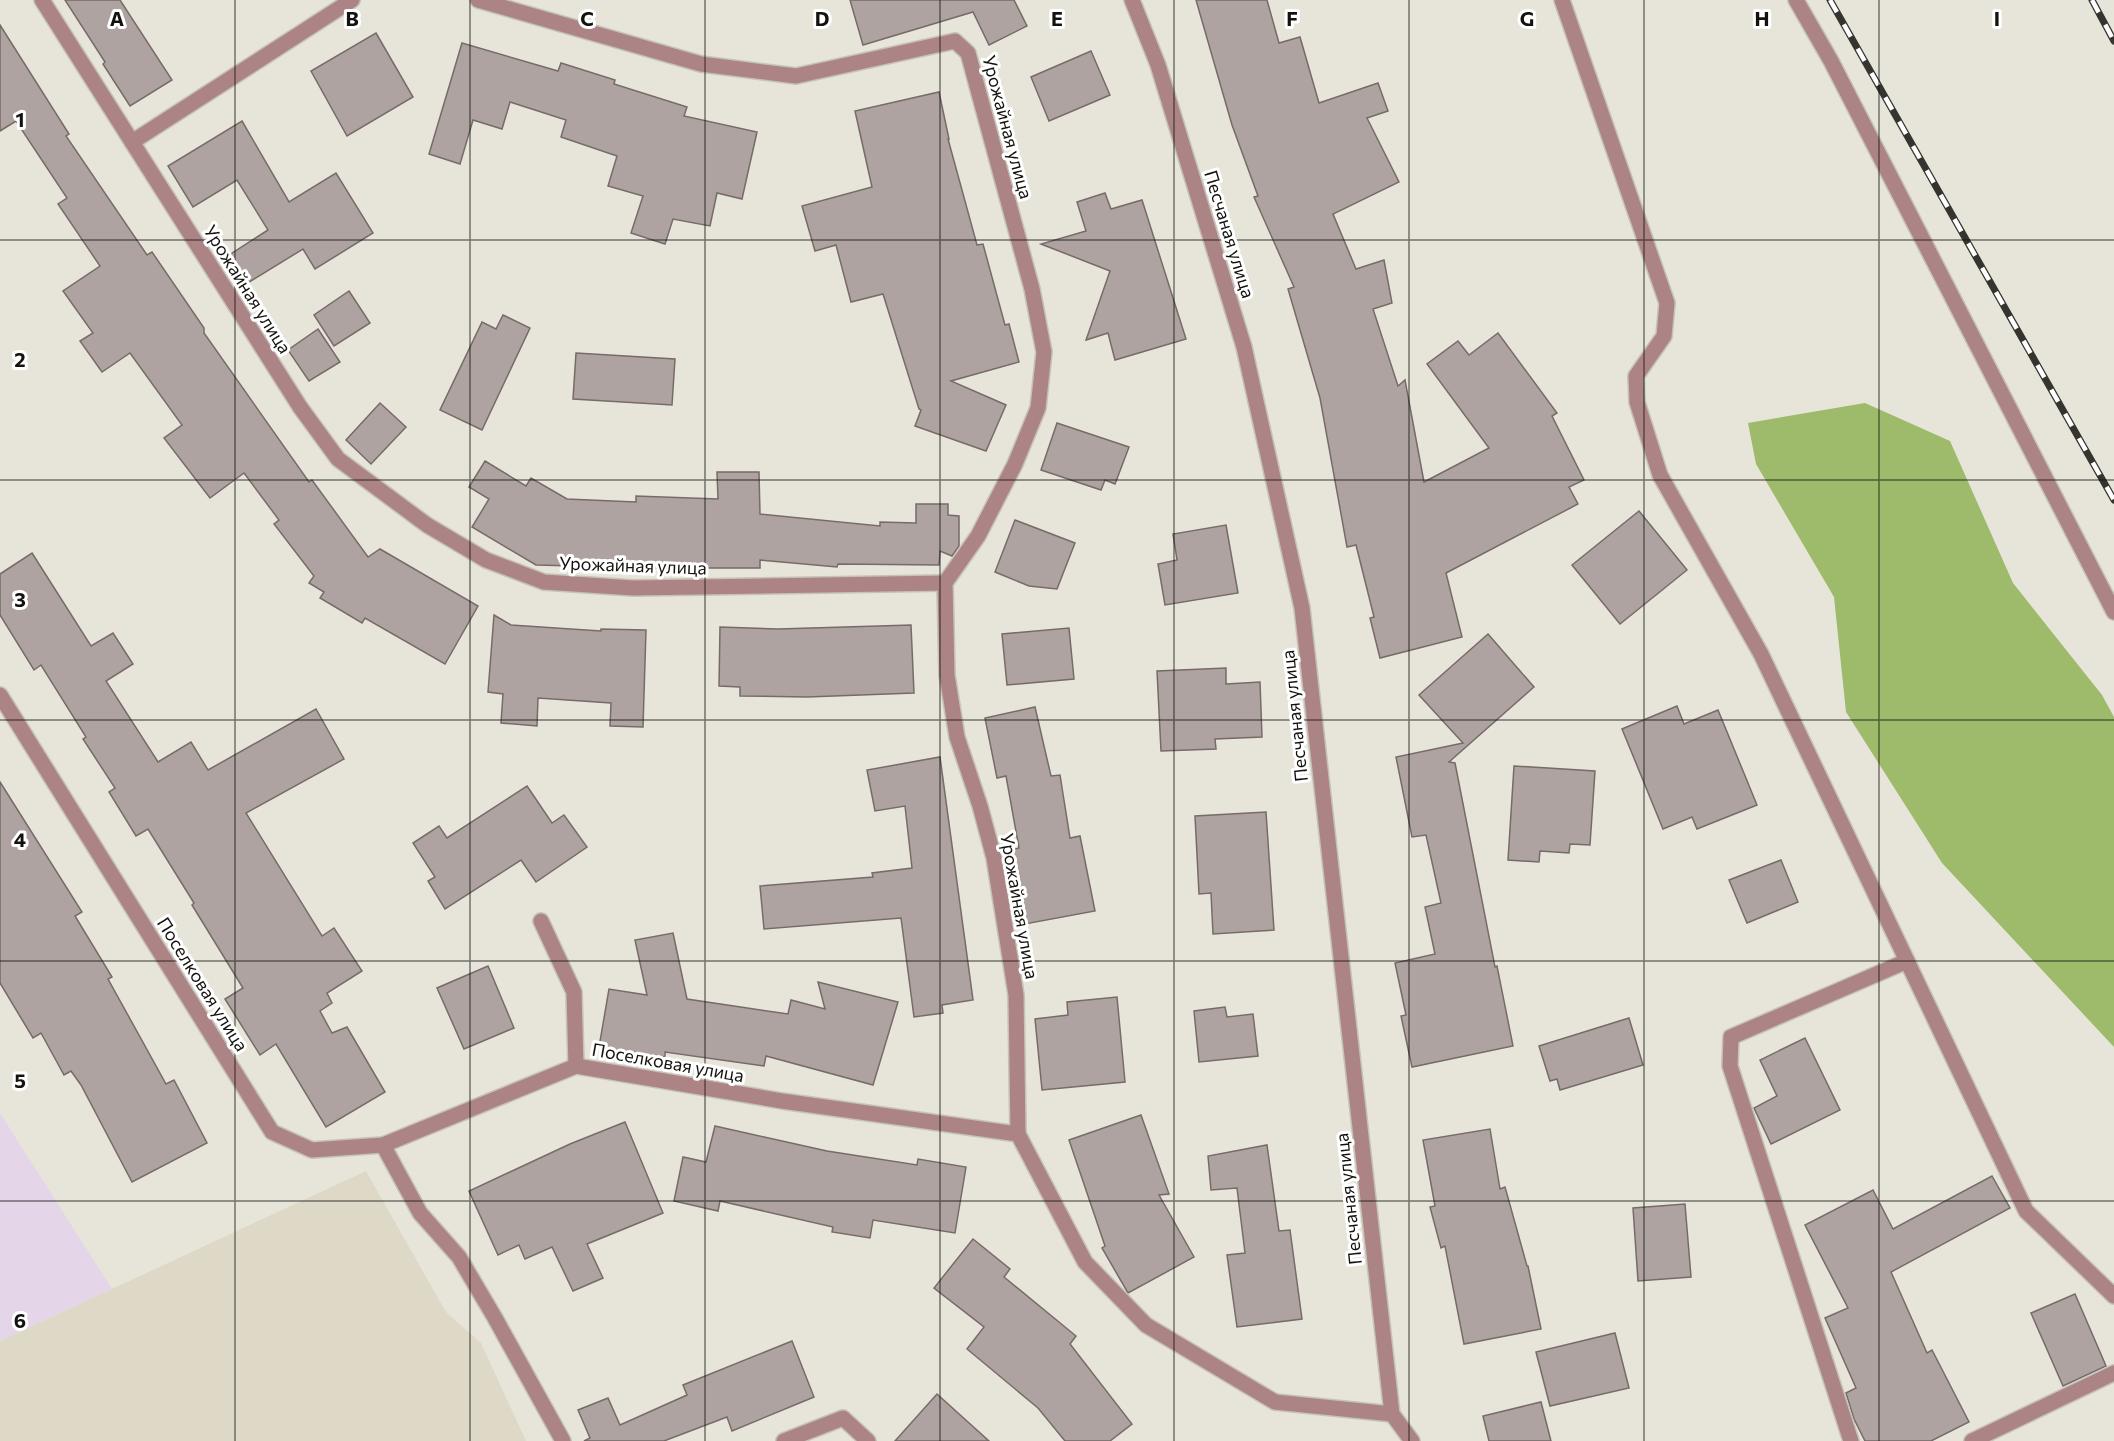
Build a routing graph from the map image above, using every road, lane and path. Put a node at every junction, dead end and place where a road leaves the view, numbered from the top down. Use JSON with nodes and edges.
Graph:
{"nodes":[{"id":1,"x":42,"y":0,"type":"edge"},
{"id":2,"x":352,"y":0,"type":"edge"},
{"id":3,"x":478,"y":0,"type":"edge"},
{"id":4,"x":1132,"y":0,"type":"edge"},
{"id":5,"x":1563,"y":0,"type":"edge"},
{"id":6,"x":1796,"y":0,"type":"edge"},
{"id":7,"x":132,"y":142,"type":"junction"},
{"id":8,"x":945,"y":583,"type":"junction"},
{"id":9,"x":2114,"y":612,"type":"edge"},
{"id":10,"x":0,"y":695,"type":"edge"},
{"id":11,"x":541,"y":921,"type":"dead end"},
{"id":12,"x":1907,"y":961,"type":"junction"},
{"id":13,"x":576,"y":1066,"type":"junction"},
{"id":14,"x":1018,"y":1134,"type":"junction"},
{"id":15,"x":383,"y":1145,"type":"junction"},
{"id":16,"x":2114,"y":1296,"type":"edge"},
{"id":17,"x":2114,"y":1373,"type":"edge"},
{"id":18,"x":1392,"y":1414,"type":"junction"},
{"id":19,"x":563,"y":1441,"type":"edge"},
{"id":20,"x":784,"y":1441,"type":"edge"},
{"id":21,"x":868,"y":1441,"type":"edge"},
{"id":22,"x":1412,"y":1441,"type":"edge"},
{"id":23,"x":1851,"y":1441,"type":"edge"},
{"id":24,"x":1972,"y":1441,"type":"edge"}],
"edges":[{"from":1,"to":7,"type":"street","name":"Урожайная улица"},
{"from":2,"to":7,"type":"street"},
{"from":3,"to":8,"type":"street","name":"Урожайная улица"},
{"from":4,"to":18,"type":"street","name":"Песчаная улица"},
{"from":5,"to":12,"type":"street"},
{"from":6,"to":9,"type":"street"},
{"from":7,"to":8,"type":"street","name":"Урожайная улица"},
{"from":8,"to":14,"type":"street","name":"Урожайная улица"},
{"from":10,"to":15,"type":"street","name":"Поселковая улица"},
{"from":11,"to":13,"type":"street"},
{"from":12,"to":16,"type":"street"},
{"from":12,"to":23,"type":"street"},
{"from":13,"to":14,"type":"street","name":"Поселковая улица"},
{"from":13,"to":15,"type":"street","name":"Поселковая улица"},
{"from":14,"to":18,"type":"street"},
{"from":15,"to":19,"type":"street"},
{"from":17,"to":24,"type":"street"},
{"from":18,"to":22,"type":"street"},
{"from":20,"to":21,"type":"street"}]}
